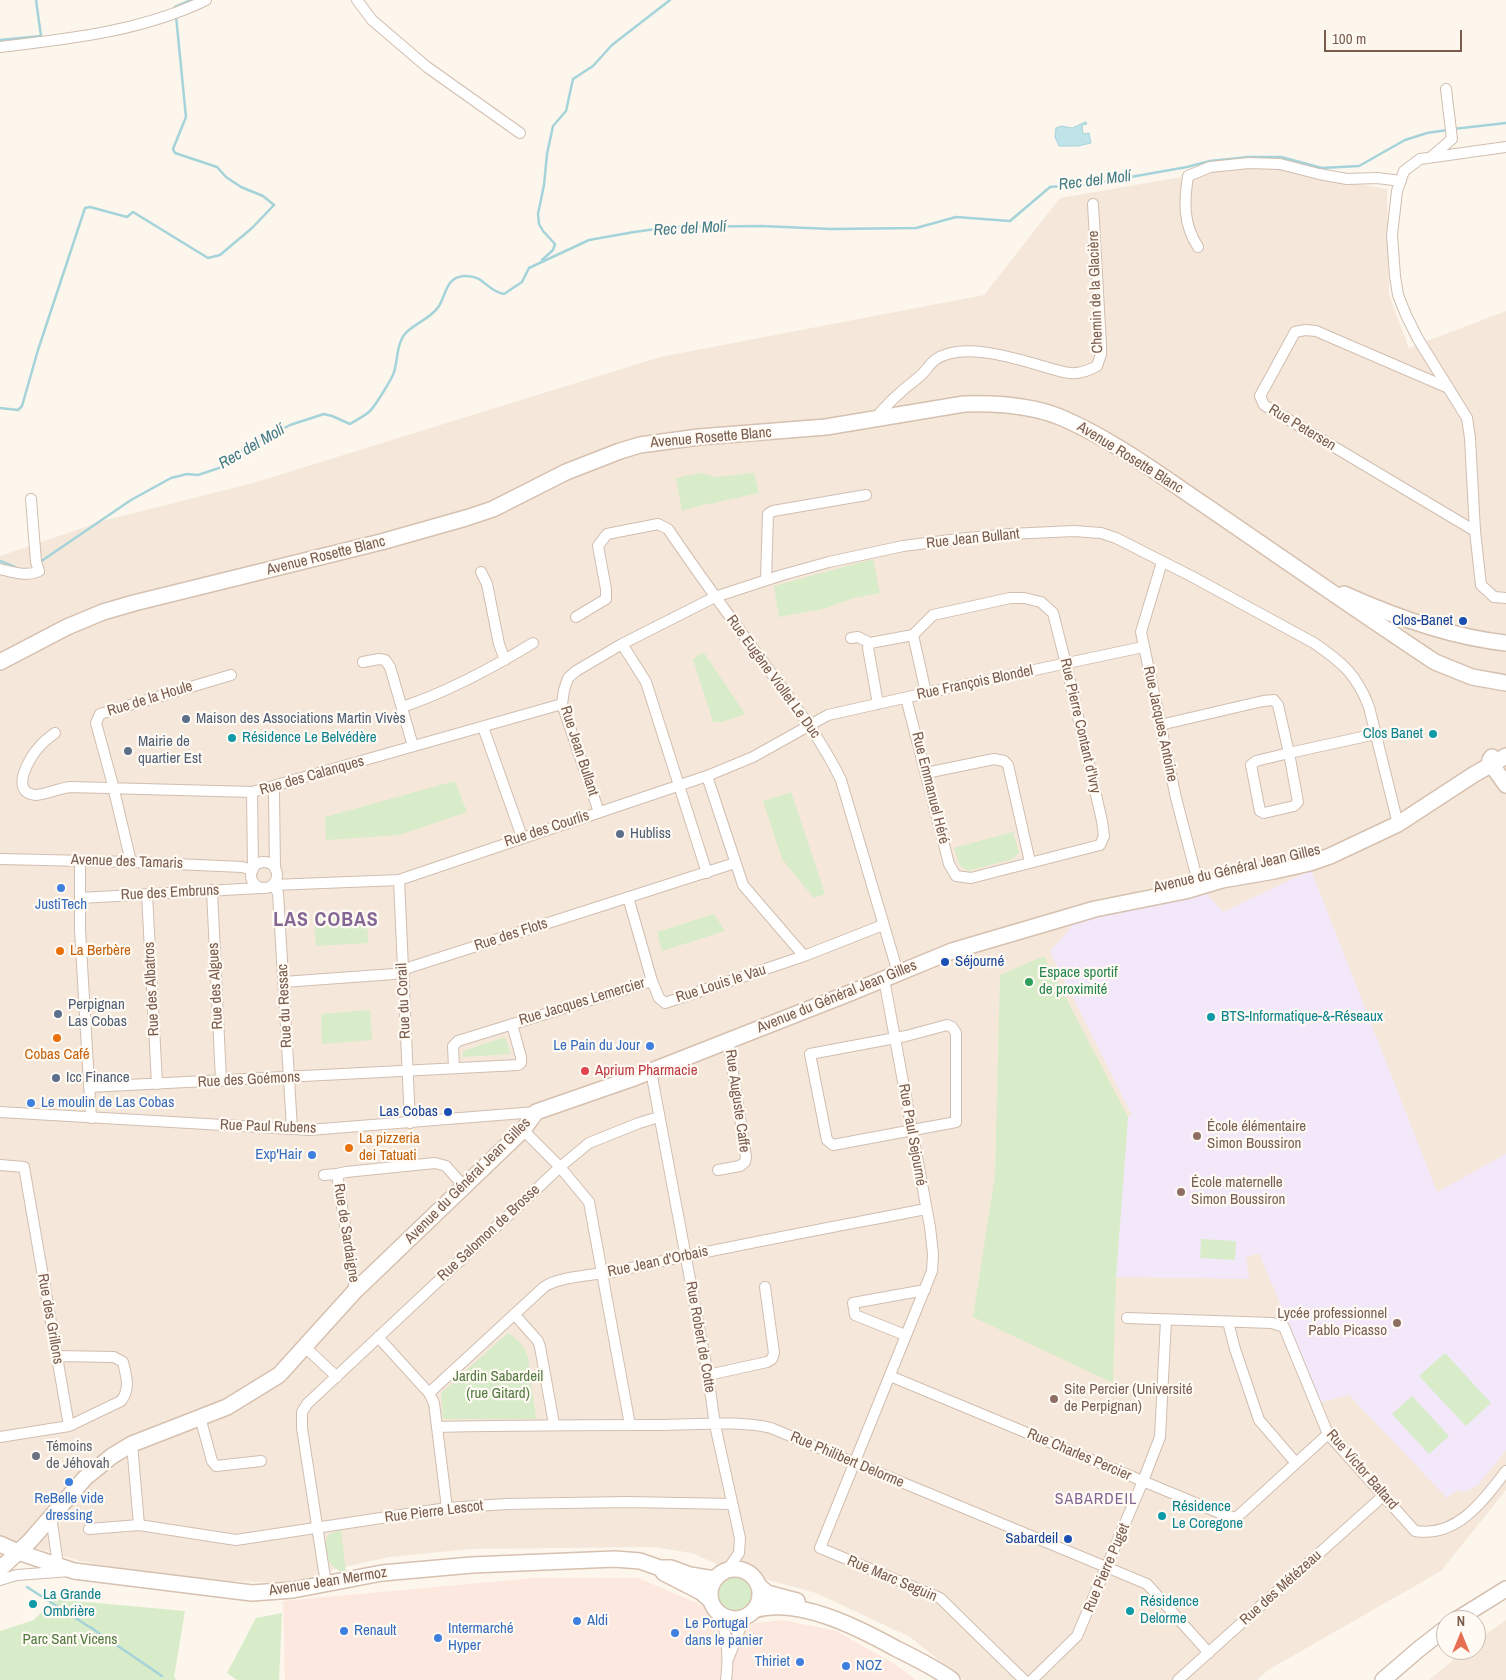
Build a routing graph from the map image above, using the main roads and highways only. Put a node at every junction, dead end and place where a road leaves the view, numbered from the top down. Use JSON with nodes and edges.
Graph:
{"nodes":[{"id":1,"x":1318,"y":582,"type":"junction"},
{"id":2,"x":1506,"y":643,"type":"edge"},
{"id":3,"x":0,"y":662,"type":"edge"},
{"id":4,"x":1435,"y":662,"type":"junction"},
{"id":5,"x":1506,"y":683,"type":"edge"},
{"id":6,"x":1506,"y":691,"type":"edge"},
{"id":7,"x":1500,"y":755,"type":"edge"},
{"id":8,"x":1506,"y":785,"type":"edge"},
{"id":9,"x":0,"y":1544,"type":"edge"},
{"id":10,"x":18,"y":1552,"type":"junction"},
{"id":11,"x":660,"y":1568,"type":"junction"},
{"id":12,"x":0,"y":1569,"type":"edge"},
{"id":13,"x":714,"y":1579,"type":"junction"},
{"id":14,"x":759,"y":1586,"type":"junction"},
{"id":15,"x":1506,"y":1589,"type":"edge"},
{"id":16,"x":710,"y":1600,"type":"junction"},
{"id":17,"x":1506,"y":1600,"type":"edge"},
{"id":18,"x":1472,"y":1610,"type":"edge"},
{"id":19,"x":1486,"y":1611,"type":"edge"},
{"id":20,"x":750,"y":1613,"type":"junction"},
{"id":21,"x":843,"y":1622,"type":"junction"},
{"id":22,"x":1436,"y":1636,"type":"edge"},
{"id":23,"x":896,"y":1648,"type":"junction"},
{"id":24,"x":1436,"y":1648,"type":"edge"},
{"id":25,"x":938,"y":1680,"type":"edge"},
{"id":26,"x":952,"y":1680,"type":"edge"},
{"id":27,"x":1383,"y":1680,"type":"edge"},
{"id":28,"x":1398,"y":1680,"type":"edge"}],
"edges":[{"from":1,"to":2,"type":"main road","name":"Avenue Rosette Blanc"},
{"from":1,"to":3,"type":"main road","name":"Avenue Rosette Blanc"},
{"from":1,"to":4,"type":"main road","name":"Avenue Rosette Blanc"},
{"from":4,"to":5,"type":"main road","name":"Avenue Rosette Blanc"},
{"from":4,"to":6,"type":"main road","name":"Avenue Rosette Blanc"},
{"from":7,"to":8,"type":"main road"},
{"from":7,"to":10,"type":"main road","name":"Avenue du Général Jean Gilles"},
{"from":9,"to":10,"type":"main road","name":"Avenue Jean Mermoz"},
{"from":10,"to":11,"type":"main road","name":"Avenue Jean Mermoz"},
{"from":10,"to":12,"type":"main road","name":"Avenue du Général Jean Gilles"},
{"from":11,"to":13,"type":"main road","name":"Avenue Jean Mermoz"},
{"from":11,"to":16,"type":"main road","name":"Avenue Jean Mermoz"},
{"from":13,"to":14,"type":"main road"},
{"from":13,"to":16,"type":"main road"},
{"from":14,"to":20,"type":"main road"},
{"from":14,"to":21,"type":"main road"},
{"from":15,"to":18,"type":"main road"},
{"from":16,"to":20,"type":"main road"},
{"from":17,"to":19,"type":"main road"},
{"from":20,"to":21,"type":"main road"},
{"from":21,"to":23,"type":"main road"},
{"from":22,"to":27,"type":"main road"},
{"from":23,"to":25,"type":"main road"},
{"from":23,"to":26,"type":"main road"},
{"from":24,"to":28,"type":"main road"}]}
